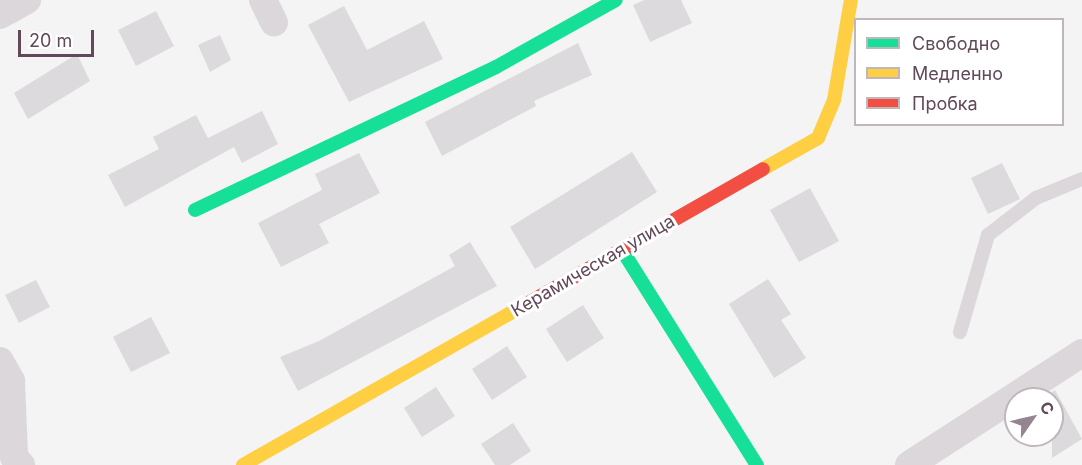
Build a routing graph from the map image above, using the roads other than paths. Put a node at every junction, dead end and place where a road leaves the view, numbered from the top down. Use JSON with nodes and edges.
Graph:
{"nodes":[{"id":1,"x":27,"y":0,"type":"edge"},
{"id":2,"x":616,"y":0,"type":"edge"},
{"id":3,"x":851,"y":0,"type":"edge"},
{"id":4,"x":0,"y":15,"type":"edge"},
{"id":5,"x":1082,"y":179,"type":"edge"},
{"id":6,"x":195,"y":210,"type":"dead end"},
{"id":7,"x":622,"y":250,"type":"junction"},
{"id":8,"x":960,"y":333,"type":"dead end"},
{"id":9,"x":1082,"y":353,"type":"edge"},
{"id":10,"x":0,"y":362,"type":"edge"},
{"id":11,"x":21,"y":465,"type":"edge"},
{"id":12,"x":243,"y":465,"type":"edge"},
{"id":13,"x":757,"y":465,"type":"edge"},
{"id":14,"x":909,"y":465,"type":"edge"}],
"edges":[{"from":1,"to":4,"type":"street"},
{"from":2,"to":6,"type":"street"},
{"from":3,"to":7,"type":"street","name":"Керамическая улица"},
{"from":5,"to":8,"type":"lane"},
{"from":7,"to":12,"type":"street","name":"Керамическая улица"},
{"from":7,"to":13,"type":"street"},
{"from":9,"to":14,"type":"street"},
{"from":10,"to":11,"type":"street"}]}
